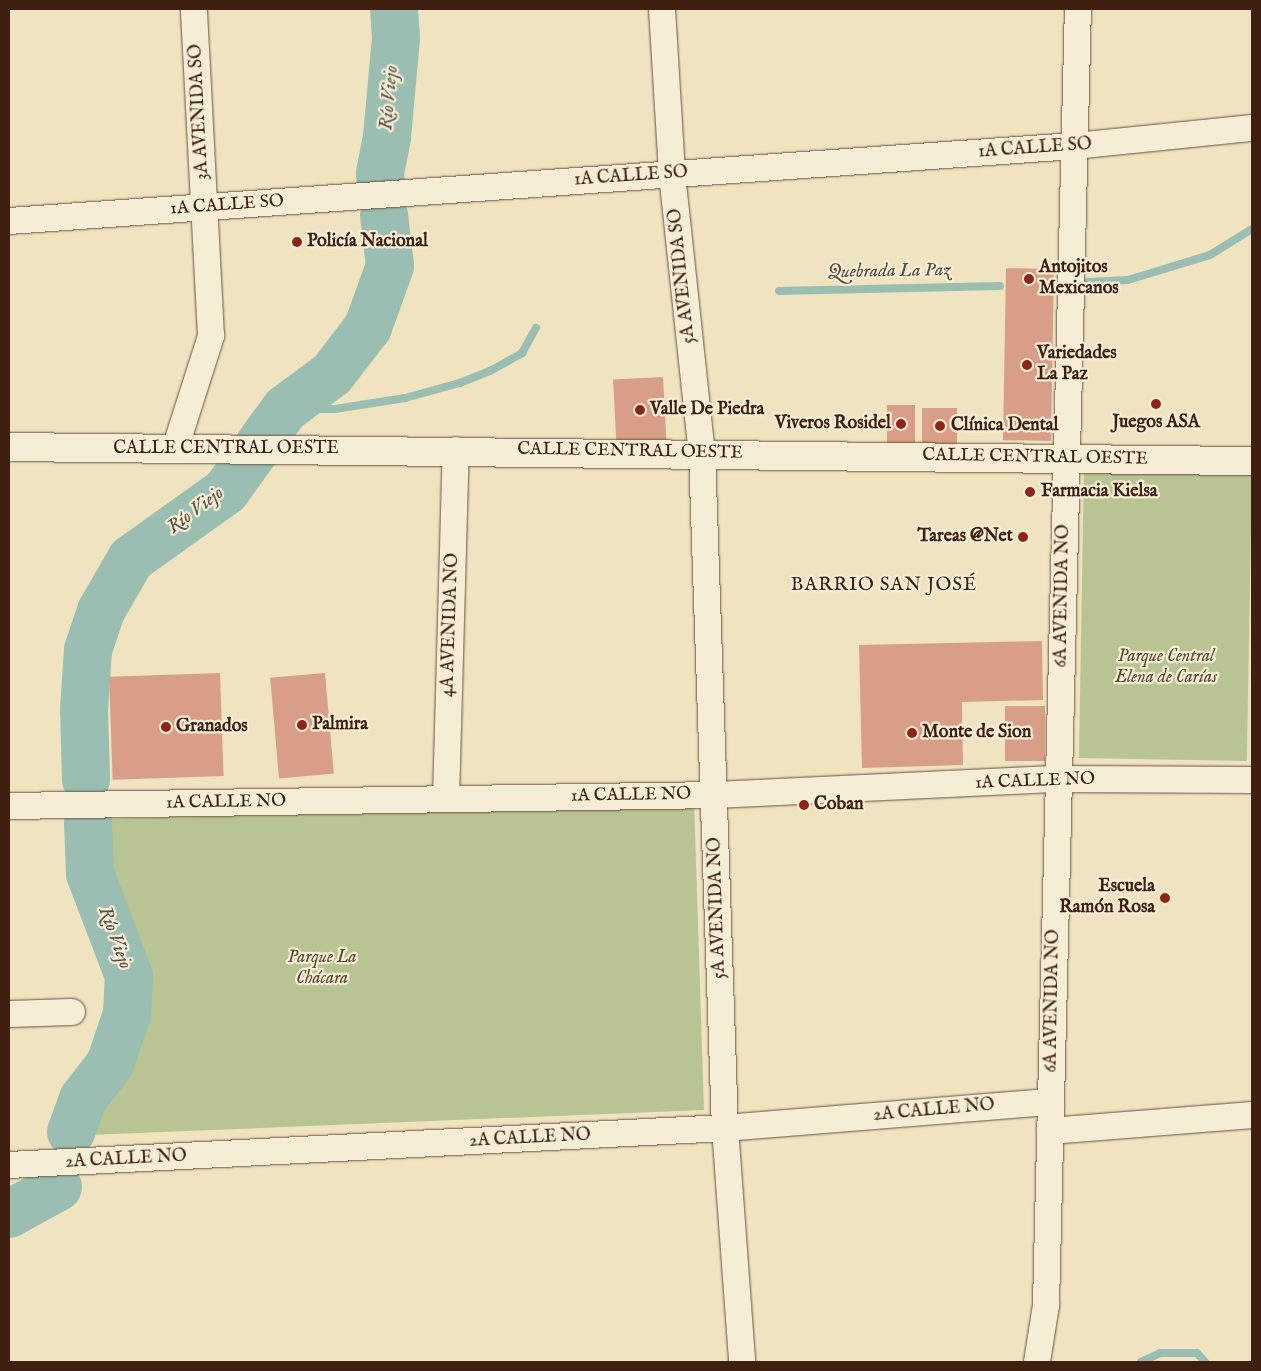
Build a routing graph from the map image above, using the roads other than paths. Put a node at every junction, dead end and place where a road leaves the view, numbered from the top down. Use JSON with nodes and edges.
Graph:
{"nodes":[{"id":1,"x":194,"y":9,"type":"edge"},
{"id":2,"x":662,"y":9,"type":"edge"},
{"id":3,"x":1078,"y":9,"type":"edge"},
{"id":4,"x":1252,"y":128,"type":"edge"},
{"id":5,"x":1074,"y":146,"type":"junction"},
{"id":6,"x":672,"y":174,"type":"junction"},
{"id":7,"x":205,"y":207,"type":"junction"},
{"id":8,"x":9,"y":221,"type":"edge"},
{"id":9,"x":9,"y":447,"type":"edge"},
{"id":10,"x":175,"y":449,"type":"junction"},
{"id":11,"x":456,"y":450,"type":"junction"},
{"id":12,"x":702,"y":454,"type":"junction"},
{"id":13,"x":1066,"y":458,"type":"junction"},
{"id":14,"x":1252,"y":461,"type":"edge"},
{"id":15,"x":1059,"y":779,"type":"junction"},
{"id":16,"x":1252,"y":780,"type":"edge"},
{"id":17,"x":715,"y":795,"type":"junction"},
{"id":18,"x":446,"y":799,"type":"junction"},
{"id":19,"x":9,"y":806,"type":"edge"},
{"id":20,"x":72,"y":1012,"type":"dead end"},
{"id":21,"x":9,"y":1014,"type":"edge"},
{"id":22,"x":1051,"y":1102,"type":"junction"},
{"id":23,"x":1252,"y":1115,"type":"edge"},
{"id":24,"x":725,"y":1128,"type":"junction"},
{"id":25,"x":1050,"y":1132,"type":"junction"},
{"id":26,"x":9,"y":1165,"type":"edge"},
{"id":27,"x":742,"y":1362,"type":"edge"},
{"id":28,"x":1037,"y":1362,"type":"edge"}],
"edges":[{"from":1,"to":7,"type":"street","name":"3A AVENIDA SO"},
{"from":2,"to":6,"type":"street","name":"5A AVENIDA SO"},
{"from":3,"to":5,"type":"street","name":"6A AVENIDA NO"},
{"from":4,"to":5,"type":"street","name":"1A CALLE SO"},
{"from":5,"to":6,"type":"street","name":"1A CALLE SO"},
{"from":5,"to":13,"type":"street","name":"6A AVENIDA NO"},
{"from":6,"to":7,"type":"street","name":"1A CALLE SO"},
{"from":6,"to":12,"type":"street","name":"5A AVENIDA SO"},
{"from":7,"to":8,"type":"street","name":"1A CALLE SO"},
{"from":7,"to":10,"type":"street","name":"3A AVENIDA SO"},
{"from":9,"to":10,"type":"street","name":"CALLE CENTRAL OESTE"},
{"from":10,"to":11,"type":"street","name":"CALLE CENTRAL OESTE"},
{"from":11,"to":12,"type":"street","name":"CALLE CENTRAL OESTE"},
{"from":11,"to":18,"type":"street","name":"4A AVENIDA NO"},
{"from":12,"to":13,"type":"street","name":"CALLE CENTRAL OESTE"},
{"from":12,"to":17,"type":"street","name":"5A AVENIDA NO"},
{"from":13,"to":14,"type":"street","name":"CALLE CENTRAL OESTE"},
{"from":13,"to":15,"type":"street","name":"6A AVENIDA NO"},
{"from":15,"to":16,"type":"street","name":"1A CALLE NO"},
{"from":15,"to":17,"type":"street","name":"1A CALLE NO"},
{"from":15,"to":22,"type":"street","name":"6A AVENIDA NO"},
{"from":17,"to":18,"type":"street","name":"1A CALLE NO"},
{"from":17,"to":24,"type":"street","name":"5A AVENIDA NO"},
{"from":18,"to":19,"type":"street","name":"1A CALLE NO"},
{"from":20,"to":21,"type":"street"},
{"from":22,"to":24,"type":"street","name":"2A CALLE NO"},
{"from":22,"to":25,"type":"street","name":"6A AVENIDA NO"},
{"from":23,"to":25,"type":"street"},
{"from":24,"to":26,"type":"street","name":"2A CALLE NO"},
{"from":24,"to":27,"type":"street","name":"5A AVENIDA NO"},
{"from":25,"to":28,"type":"street","name":"6A AVENIDA NO"}]}
